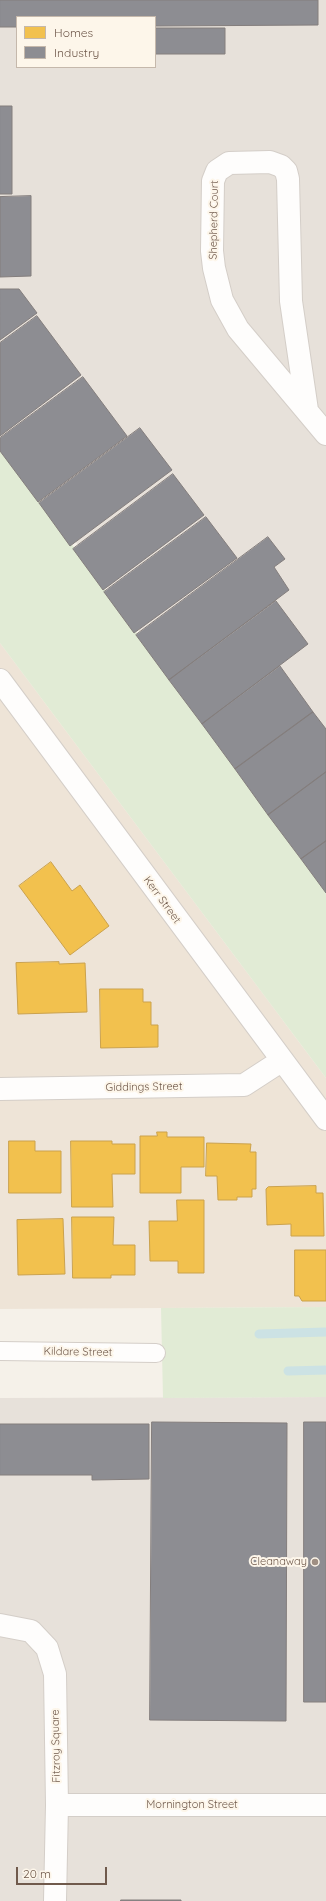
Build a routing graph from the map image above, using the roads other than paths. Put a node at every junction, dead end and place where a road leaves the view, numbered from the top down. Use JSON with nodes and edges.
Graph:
{"nodes":[{"id":1,"x":306,"y":410,"type":"junction"},
{"id":2,"x":326,"y":434,"type":"edge"},
{"id":3,"x":0,"y":680,"type":"edge"},
{"id":4,"x":281,"y":1061,"type":"junction"},
{"id":5,"x":0,"y":1088,"type":"edge"},
{"id":6,"x":326,"y":1118,"type":"edge"},
{"id":7,"x":0,"y":1351,"type":"edge"},
{"id":8,"x":156,"y":1353,"type":"dead end"},
{"id":9,"x":0,"y":1625,"type":"edge"},
{"id":10,"x":57,"y":1805,"type":"junction"},
{"id":11,"x":326,"y":1805,"type":"edge"},
{"id":12,"x":55,"y":1901,"type":"edge"}],
"edges":[{"from":1,"to":1,"type":"street","name":"Shepherd Court"},
{"from":1,"to":2,"type":"street","name":"Shepherd Court"},
{"from":3,"to":4,"type":"street","name":"Kerr Street"},
{"from":4,"to":5,"type":"street","name":"Giddings Street"},
{"from":4,"to":6,"type":"street","name":"Kerr Street"},
{"from":7,"to":8,"type":"lane","name":"Kildare Street"},
{"from":9,"to":10,"type":"street","name":"Fitzroy Square"},
{"from":10,"to":11,"type":"street","name":"Mornington Street"},
{"from":10,"to":12,"type":"street","name":"Fitzroy Square"}]}
